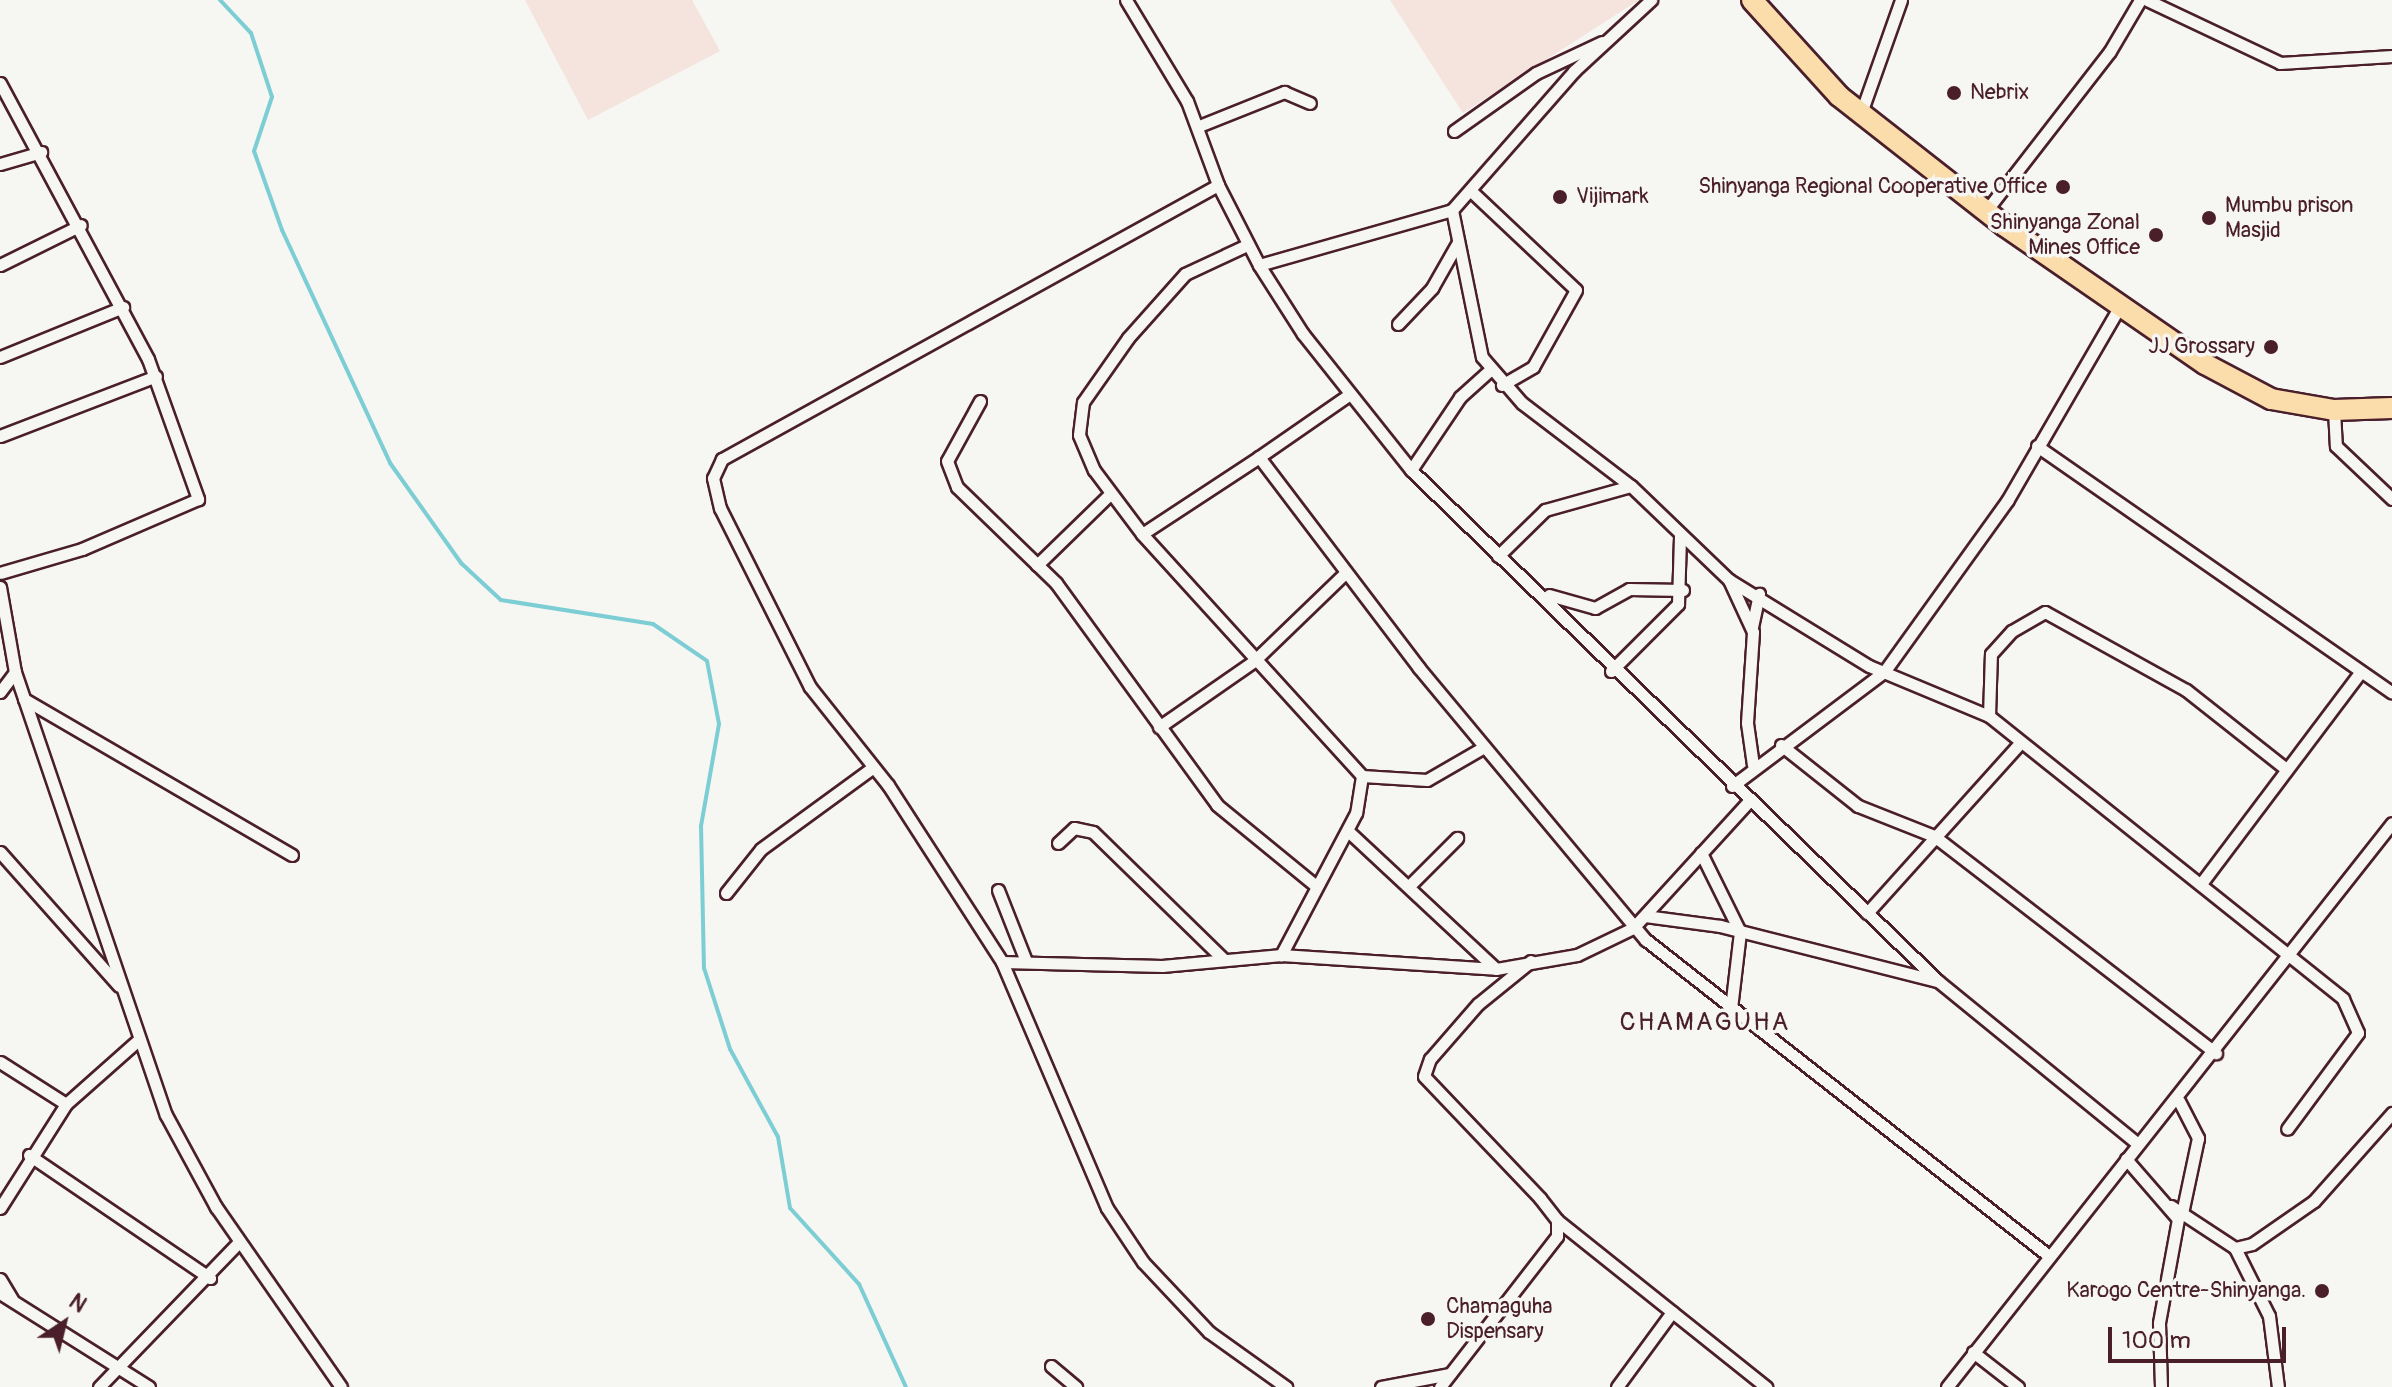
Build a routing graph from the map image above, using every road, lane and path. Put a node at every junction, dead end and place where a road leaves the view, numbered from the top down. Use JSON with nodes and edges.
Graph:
{"nodes":[{"id":1,"x":1126,"y":0,"type":"edge"},
{"id":2,"x":1651,"y":0,"type":"edge"},
{"id":3,"x":1752,"y":0,"type":"edge"},
{"id":4,"x":1901,"y":0,"type":"edge"},
{"id":5,"x":2148,"y":1,"type":"edge"},
{"id":6,"x":1602,"y":41,"type":"junction"},
{"id":7,"x":2392,"y":56,"type":"edge"},
{"id":8,"x":0,"y":83,"type":"edge"},
{"id":9,"x":1310,"y":103,"type":"dead end"},
{"id":10,"x":1861,"y":113,"type":"junction"},
{"id":11,"x":1199,"y":126,"type":"junction"},
{"id":12,"x":1454,"y":131,"type":"dead end"},
{"id":13,"x":41,"y":152,"type":"junction"},
{"id":14,"x":0,"y":164,"type":"edge"},
{"id":15,"x":1218,"y":185,"type":"junction"},
{"id":16,"x":1471,"y":191,"type":"junction"},
{"id":17,"x":1452,"y":210,"type":"junction"},
{"id":18,"x":1986,"y":211,"type":"junction"},
{"id":19,"x":81,"y":225,"type":"junction"},
{"id":20,"x":1457,"y":244,"type":"junction"},
{"id":21,"x":1247,"y":245,"type":"junction"},
{"id":22,"x":0,"y":265,"type":"edge"},
{"id":23,"x":1259,"y":265,"type":"junction"},
{"id":24,"x":2120,"y":306,"type":"junction"},
{"id":25,"x":123,"y":307,"type":"junction"},
{"id":26,"x":1398,"y":324,"type":"dead end"},
{"id":27,"x":0,"y":357,"type":"edge"},
{"id":28,"x":1488,"y":372,"type":"junction"},
{"id":29,"x":156,"y":376,"type":"junction"},
{"id":30,"x":1502,"y":385,"type":"junction"},
{"id":31,"x":1350,"y":394,"type":"junction"},
{"id":32,"x":980,"y":401,"type":"dead end"},
{"id":33,"x":2392,"y":408,"type":"edge"},
{"id":34,"x":2334,"y":410,"type":"junction"},
{"id":35,"x":0,"y":436,"type":"edge"},
{"id":36,"x":2037,"y":446,"type":"junction"},
{"id":37,"x":1259,"y":457,"type":"junction"},
{"id":38,"x":1411,"y":470,"type":"junction"},
{"id":39,"x":1631,"y":486,"type":"junction"},
{"id":40,"x":1110,"y":494,"type":"junction"},
{"id":41,"x":2392,"y":499,"type":"edge"},
{"id":42,"x":1142,"y":534,"type":"junction"},
{"id":43,"x":1680,"y":535,"type":"junction"},
{"id":44,"x":1498,"y":556,"type":"junction"},
{"id":45,"x":1037,"y":565,"type":"junction"},
{"id":46,"x":0,"y":573,"type":"edge"},
{"id":47,"x":1344,"y":574,"type":"junction"},
{"id":48,"x":1729,"y":580,"type":"junction"},
{"id":49,"x":0,"y":587,"type":"edge"},
{"id":50,"x":1683,"y":590,"type":"junction"},
{"id":51,"x":1541,"y":592,"type":"junction"},
{"id":52,"x":1759,"y":594,"type":"junction"},
{"id":53,"x":1752,"y":627,"type":"junction"},
{"id":54,"x":1254,"y":661,"type":"junction"},
{"id":55,"x":1611,"y":671,"type":"junction"},
{"id":56,"x":1884,"y":672,"type":"junction"},
{"id":57,"x":2360,"y":673,"type":"junction"},
{"id":58,"x":6,"y":681,"type":"edge"},
{"id":59,"x":2392,"y":693,"type":"edge"},
{"id":60,"x":24,"y":699,"type":"junction"},
{"id":61,"x":1989,"y":716,"type":"junction"},
{"id":62,"x":1159,"y":727,"type":"junction"},
{"id":63,"x":2020,"y":743,"type":"junction"},
{"id":64,"x":1781,"y":745,"type":"junction"},
{"id":65,"x":1484,"y":747,"type":"junction"},
{"id":66,"x":1753,"y":765,"type":"junction"},
{"id":67,"x":872,"y":768,"type":"junction"},
{"id":68,"x":2286,"y":769,"type":"junction"},
{"id":69,"x":1362,"y":776,"type":"junction"},
{"id":70,"x":1732,"y":786,"type":"junction"},
{"id":71,"x":1748,"y":802,"type":"junction"},
{"id":72,"x":2392,"y":823,"type":"edge"},
{"id":73,"x":1348,"y":831,"type":"junction"},
{"id":74,"x":1934,"y":836,"type":"junction"},
{"id":75,"x":1457,"y":838,"type":"dead end"},
{"id":76,"x":1058,"y":843,"type":"dead end"},
{"id":77,"x":0,"y":852,"type":"edge"},
{"id":78,"x":1701,"y":853,"type":"junction"},
{"id":79,"x":292,"y":855,"type":"dead end"},
{"id":80,"x":2203,"y":881,"type":"junction"},
{"id":81,"x":1412,"y":883,"type":"junction"},
{"id":82,"x":1316,"y":886,"type":"junction"},
{"id":83,"x":998,"y":890,"type":"dead end"},
{"id":84,"x":726,"y":893,"type":"dead end"},
{"id":85,"x":1867,"y":913,"type":"junction"},
{"id":86,"x":1645,"y":916,"type":"junction"},
{"id":87,"x":1633,"y":928,"type":"junction"},
{"id":88,"x":1740,"y":932,"type":"junction"},
{"id":89,"x":2293,"y":954,"type":"junction"},
{"id":90,"x":1281,"y":955,"type":"junction"},
{"id":91,"x":1535,"y":958,"type":"junction"},
{"id":92,"x":1224,"y":960,"type":"junction"},
{"id":93,"x":1026,"y":961,"type":"junction"},
{"id":94,"x":1002,"y":962,"type":"junction"},
{"id":95,"x":1496,"y":969,"type":"junction"},
{"id":96,"x":1938,"y":981,"type":"junction"},
{"id":97,"x":120,"y":987,"type":"junction"},
{"id":98,"x":1731,"y":1009,"type":"junction"},
{"id":99,"x":136,"y":1042,"type":"junction"},
{"id":100,"x":2216,"y":1053,"type":"junction"},
{"id":101,"x":0,"y":1062,"type":"edge"},
{"id":102,"x":2179,"y":1101,"type":"junction"},
{"id":103,"x":66,"y":1104,"type":"junction"},
{"id":104,"x":2392,"y":1113,"type":"edge"},
{"id":105,"x":2287,"y":1129,"type":"dead end"},
{"id":106,"x":2138,"y":1144,"type":"junction"},
{"id":107,"x":29,"y":1155,"type":"junction"},
{"id":108,"x":2126,"y":1159,"type":"junction"},
{"id":109,"x":6,"y":1184,"type":"edge"},
{"id":110,"x":2171,"y":1206,"type":"junction"},
{"id":111,"x":0,"y":1208,"type":"edge"},
{"id":112,"x":2182,"y":1213,"type":"junction"},
{"id":113,"x":1557,"y":1220,"type":"junction"},
{"id":114,"x":239,"y":1242,"type":"junction"},
{"id":115,"x":2235,"y":1248,"type":"junction"},
{"id":116,"x":2049,"y":1256,"type":"junction"},
{"id":117,"x":210,"y":1278,"type":"junction"},
{"id":118,"x":0,"y":1279,"type":"edge"},
{"id":119,"x":0,"y":1293,"type":"edge"},
{"id":120,"x":14,"y":1303,"type":"junction"},
{"id":121,"x":1672,"y":1312,"type":"junction"},
{"id":122,"x":1973,"y":1352,"type":"junction"},
{"id":123,"x":1051,"y":1366,"type":"dead end"},
{"id":124,"x":123,"y":1367,"type":"junction"},
{"id":125,"x":1450,"y":1374,"type":"junction"},
{"id":126,"x":99,"y":1387,"type":"edge"},
{"id":127,"x":149,"y":1387,"type":"edge"},
{"id":128,"x":341,"y":1387,"type":"edge"},
{"id":129,"x":1076,"y":1387,"type":"edge"},
{"id":130,"x":1286,"y":1387,"type":"edge"},
{"id":131,"x":1381,"y":1387,"type":"edge"},
{"id":132,"x":1440,"y":1387,"type":"edge"},
{"id":133,"x":1617,"y":1387,"type":"edge"},
{"id":134,"x":1766,"y":1387,"type":"edge"},
{"id":135,"x":1947,"y":1387,"type":"edge"},
{"id":136,"x":2018,"y":1387,"type":"edge"},
{"id":137,"x":2161,"y":1387,"type":"edge"},
{"id":138,"x":2278,"y":1387,"type":"edge"}],
"edges":[{"from":1,"to":11,"type":"street"},
{"from":2,"to":6,"type":"street"},
{"from":3,"to":10,"type":"highway"},
{"from":4,"to":10,"type":"street"},
{"from":5,"to":7,"type":"street"},
{"from":5,"to":18,"type":"street"},
{"from":6,"to":12,"type":"street"},
{"from":6,"to":16,"type":"street"},
{"from":8,"to":13,"type":"street"},
{"from":9,"to":11,"type":"street"},
{"from":10,"to":18,"type":"highway"},
{"from":11,"to":15,"type":"street"},
{"from":13,"to":14,"type":"street"},
{"from":13,"to":19,"type":"street"},
{"from":15,"to":21,"type":"street"},
{"from":15,"to":67,"type":"street"},
{"from":16,"to":17,"type":"street"},
{"from":16,"to":30,"type":"street"},
{"from":17,"to":20,"type":"street"},
{"from":17,"to":23,"type":"street"},
{"from":18,"to":24,"type":"highway"},
{"from":19,"to":22,"type":"street"},
{"from":19,"to":25,"type":"street"},
{"from":20,"to":26,"type":"street"},
{"from":20,"to":28,"type":"street"},
{"from":21,"to":23,"type":"street"},
{"from":21,"to":40,"type":"street"},
{"from":23,"to":31,"type":"street"},
{"from":24,"to":34,"type":"highway"},
{"from":24,"to":36,"type":"street"},
{"from":25,"to":27,"type":"street"},
{"from":25,"to":29,"type":"street"},
{"from":28,"to":30,"type":"street"},
{"from":28,"to":38,"type":"street"},
{"from":29,"to":35,"type":"street"},
{"from":29,"to":46,"type":"street"},
{"from":30,"to":39,"type":"street"},
{"from":31,"to":37,"type":"street"},
{"from":31,"to":38,"type":"street"},
{"from":32,"to":45,"type":"street"},
{"from":33,"to":34,"type":"highway"},
{"from":34,"to":41,"type":"street"},
{"from":36,"to":56,"type":"street"},
{"from":36,"to":57,"type":"street"},
{"from":37,"to":42,"type":"street"},
{"from":37,"to":47,"type":"street"},
{"from":38,"to":44,"type":"street"},
{"from":39,"to":43,"type":"street"},
{"from":39,"to":44,"type":"street"},
{"from":40,"to":42,"type":"street"},
{"from":40,"to":45,"type":"street"},
{"from":42,"to":54,"type":"street"},
{"from":43,"to":48,"type":"street"},
{"from":43,"to":50,"type":"street"},
{"from":44,"to":51,"type":"street"},
{"from":45,"to":62,"type":"street"},
{"from":47,"to":54,"type":"street"},
{"from":47,"to":65,"type":"street"},
{"from":48,"to":52,"type":"street"},
{"from":48,"to":53,"type":"street"},
{"from":49,"to":58,"type":"street"},
{"from":50,"to":51,"type":"street"},
{"from":50,"to":55,"type":"street"},
{"from":51,"to":55,"type":"street"},
{"from":52,"to":53,"type":"street"},
{"from":52,"to":56,"type":"street"},
{"from":53,"to":66,"type":"street"},
{"from":54,"to":62,"type":"street"},
{"from":54,"to":69,"type":"street"},
{"from":55,"to":70,"type":"street"},
{"from":56,"to":61,"type":"street"},
{"from":56,"to":64,"type":"street"},
{"from":57,"to":59,"type":"street"},
{"from":57,"to":68,"type":"street"},
{"from":58,"to":60,"type":"street"},
{"from":60,"to":79,"type":"street"},
{"from":60,"to":97,"type":"street"},
{"from":61,"to":63,"type":"street"},
{"from":61,"to":68,"type":"street"},
{"from":62,"to":82,"type":"street"},
{"from":63,"to":74,"type":"street"},
{"from":63,"to":80,"type":"street"},
{"from":64,"to":66,"type":"street"},
{"from":64,"to":74,"type":"street"},
{"from":65,"to":69,"type":"street"},
{"from":65,"to":87,"type":"street"},
{"from":66,"to":70,"type":"street"},
{"from":67,"to":84,"type":"street"},
{"from":67,"to":94,"type":"street"},
{"from":68,"to":80,"type":"street"},
{"from":69,"to":73,"type":"street"},
{"from":70,"to":71,"type":"street"},
{"from":71,"to":78,"type":"street"},
{"from":71,"to":85,"type":"street"},
{"from":72,"to":89,"type":"street"},
{"from":73,"to":81,"type":"street"},
{"from":73,"to":82,"type":"street"},
{"from":74,"to":85,"type":"street"},
{"from":74,"to":100,"type":"street"},
{"from":75,"to":81,"type":"street"},
{"from":76,"to":92,"type":"street"},
{"from":77,"to":97,"type":"street"},
{"from":78,"to":86,"type":"street"},
{"from":78,"to":88,"type":"street"},
{"from":80,"to":89,"type":"street"},
{"from":81,"to":95,"type":"street"},
{"from":82,"to":90,"type":"street"},
{"from":83,"to":93,"type":"street"},
{"from":85,"to":96,"type":"street"},
{"from":86,"to":87,"type":"street"},
{"from":86,"to":88,"type":"street"},
{"from":87,"to":91,"type":"street"},
{"from":87,"to":98,"type":"street"},
{"from":88,"to":96,"type":"street"},
{"from":88,"to":98,"type":"street"},
{"from":89,"to":100,"type":"street"},
{"from":89,"to":105,"type":"street"},
{"from":90,"to":92,"type":"street"},
{"from":90,"to":95,"type":"street"},
{"from":91,"to":95,"type":"street"},
{"from":91,"to":113,"type":"street"},
{"from":92,"to":93,"type":"street"},
{"from":93,"to":94,"type":"street"},
{"from":94,"to":130,"type":"street"},
{"from":96,"to":106,"type":"street"},
{"from":97,"to":99,"type":"street"},
{"from":98,"to":116,"type":"street"},
{"from":99,"to":103,"type":"street"},
{"from":99,"to":114,"type":"street"},
{"from":100,"to":102,"type":"street"},
{"from":101,"to":103,"type":"street"},
{"from":102,"to":106,"type":"street"},
{"from":102,"to":112,"type":"street"},
{"from":103,"to":107,"type":"street"},
{"from":104,"to":115,"type":"street"},
{"from":106,"to":108,"type":"street"},
{"from":107,"to":109,"type":"street"},
{"from":107,"to":117,"type":"street"},
{"from":108,"to":110,"type":"street"},
{"from":108,"to":116,"type":"street"},
{"from":109,"to":111,"type":"street"},
{"from":110,"to":112,"type":"street"},
{"from":110,"to":137,"type":"street"},
{"from":112,"to":115,"type":"street"},
{"from":113,"to":121,"type":"street"},
{"from":113,"to":125,"type":"street"},
{"from":114,"to":117,"type":"street"},
{"from":114,"to":128,"type":"street"},
{"from":115,"to":138,"type":"street"},
{"from":116,"to":122,"type":"street"},
{"from":117,"to":124,"type":"street"},
{"from":118,"to":120,"type":"street"},
{"from":119,"to":120,"type":"street"},
{"from":120,"to":124,"type":"street"},
{"from":121,"to":133,"type":"street"},
{"from":121,"to":134,"type":"street"},
{"from":122,"to":135,"type":"street"},
{"from":122,"to":136,"type":"street"},
{"from":123,"to":129,"type":"street"},
{"from":124,"to":126,"type":"street"},
{"from":124,"to":127,"type":"street"},
{"from":125,"to":131,"type":"street"},
{"from":125,"to":132,"type":"street"}]}
